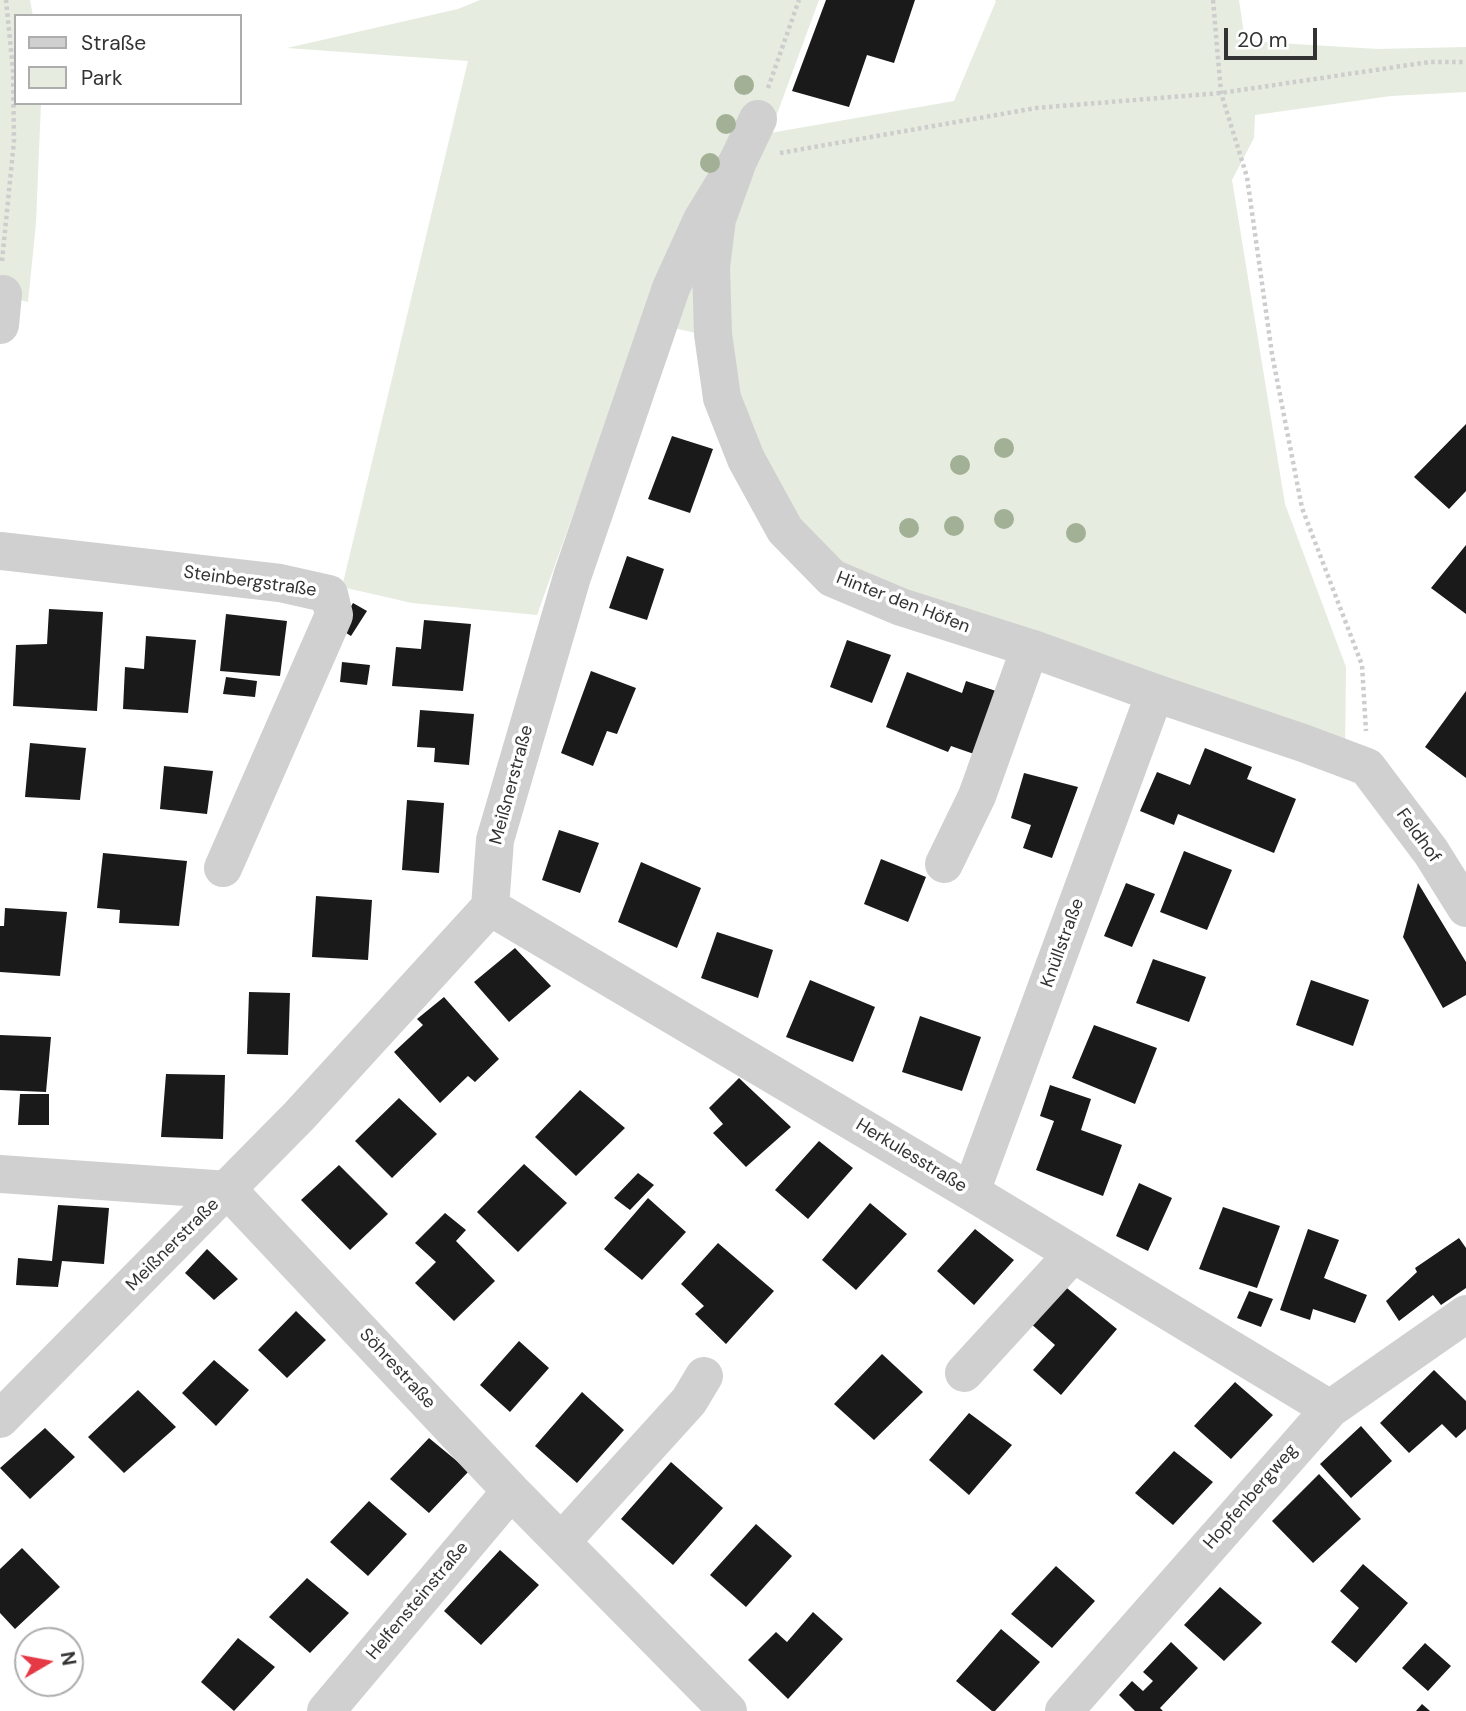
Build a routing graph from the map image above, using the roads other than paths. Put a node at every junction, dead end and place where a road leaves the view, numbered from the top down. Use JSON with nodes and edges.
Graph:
{"nodes":[{"id":1,"x":758,"y":119,"type":"road end"},
{"id":2,"x":738,"y":161,"type":"junction"},
{"id":3,"x":0,"y":551,"type":"edge"},
{"id":4,"x":1030,"y":648,"type":"junction"},
{"id":5,"x":1155,"y":693,"type":"junction"},
{"id":6,"x":1367,"y":767,"type":"joint"},
{"id":7,"x":944,"y":864,"type":"dead end"},
{"id":8,"x":223,"y":867,"type":"dead end"},
{"id":9,"x":490,"y":907,"type":"junction"},
{"id":10,"x":1466,"y":908,"type":"edge"},
{"id":11,"x":0,"y":1174,"type":"edge"},
{"id":12,"x":228,"y":1190,"type":"junction"},
{"id":13,"x":971,"y":1192,"type":"junction"},
{"id":14,"x":1073,"y":1254,"type":"junction"},
{"id":15,"x":1466,"y":1314,"type":"edge"},
{"id":16,"x":964,"y":1373,"type":"dead end"},
{"id":17,"x":704,"y":1376,"type":"dead end"},
{"id":18,"x":1330,"y":1409,"type":"junction"},
{"id":19,"x":0,"y":1419,"type":"edge"},
{"id":20,"x":511,"y":1491,"type":"junction"},
{"id":21,"x":562,"y":1541,"type":"junction"},
{"id":22,"x":326,"y":1711,"type":"edge"},
{"id":23,"x":728,"y":1711,"type":"edge"},
{"id":24,"x":1064,"y":1711,"type":"edge"}],
"edges":[{"from":1,"to":2,"type":"street","name":"Hinter den Höfen"},
{"from":2,"to":4,"type":"street","name":"Hinter den Höfen"},
{"from":2,"to":9,"type":"street","name":"Meißnerstraße"},
{"from":3,"to":8,"type":"street","name":"Steinbergstraße"},
{"from":4,"to":5,"type":"street","name":"Hinter den Höfen"},
{"from":4,"to":7,"type":"street"},
{"from":5,"to":6,"type":"street","name":"Hinter den Höfen"},
{"from":5,"to":13,"type":"street","name":"Knüllstraße"},
{"from":6,"to":10,"type":"street","name":"Feldhof"},
{"from":9,"to":12,"type":"street","name":"Meißnerstraße"},
{"from":9,"to":13,"type":"street","name":"Herkulesstraße"},
{"from":11,"to":12,"type":"street"},
{"from":12,"to":19,"type":"street","name":"Meißnerstraße"},
{"from":12,"to":20,"type":"street","name":"Söhrestraße"},
{"from":13,"to":14,"type":"street","name":"Herkulesstraße"},
{"from":14,"to":16,"type":"street"},
{"from":14,"to":18,"type":"street","name":"Herkulesstraße"},
{"from":15,"to":18,"type":"street","name":"Hopfenbergweg"},
{"from":17,"to":21,"type":"street"},
{"from":18,"to":24,"type":"street","name":"Hopfenbergweg"},
{"from":20,"to":21,"type":"street","name":"Söhrestraße"},
{"from":20,"to":22,"type":"street","name":"Helfensteinstraße"},
{"from":21,"to":23,"type":"street","name":"Söhrestraße"}]}
